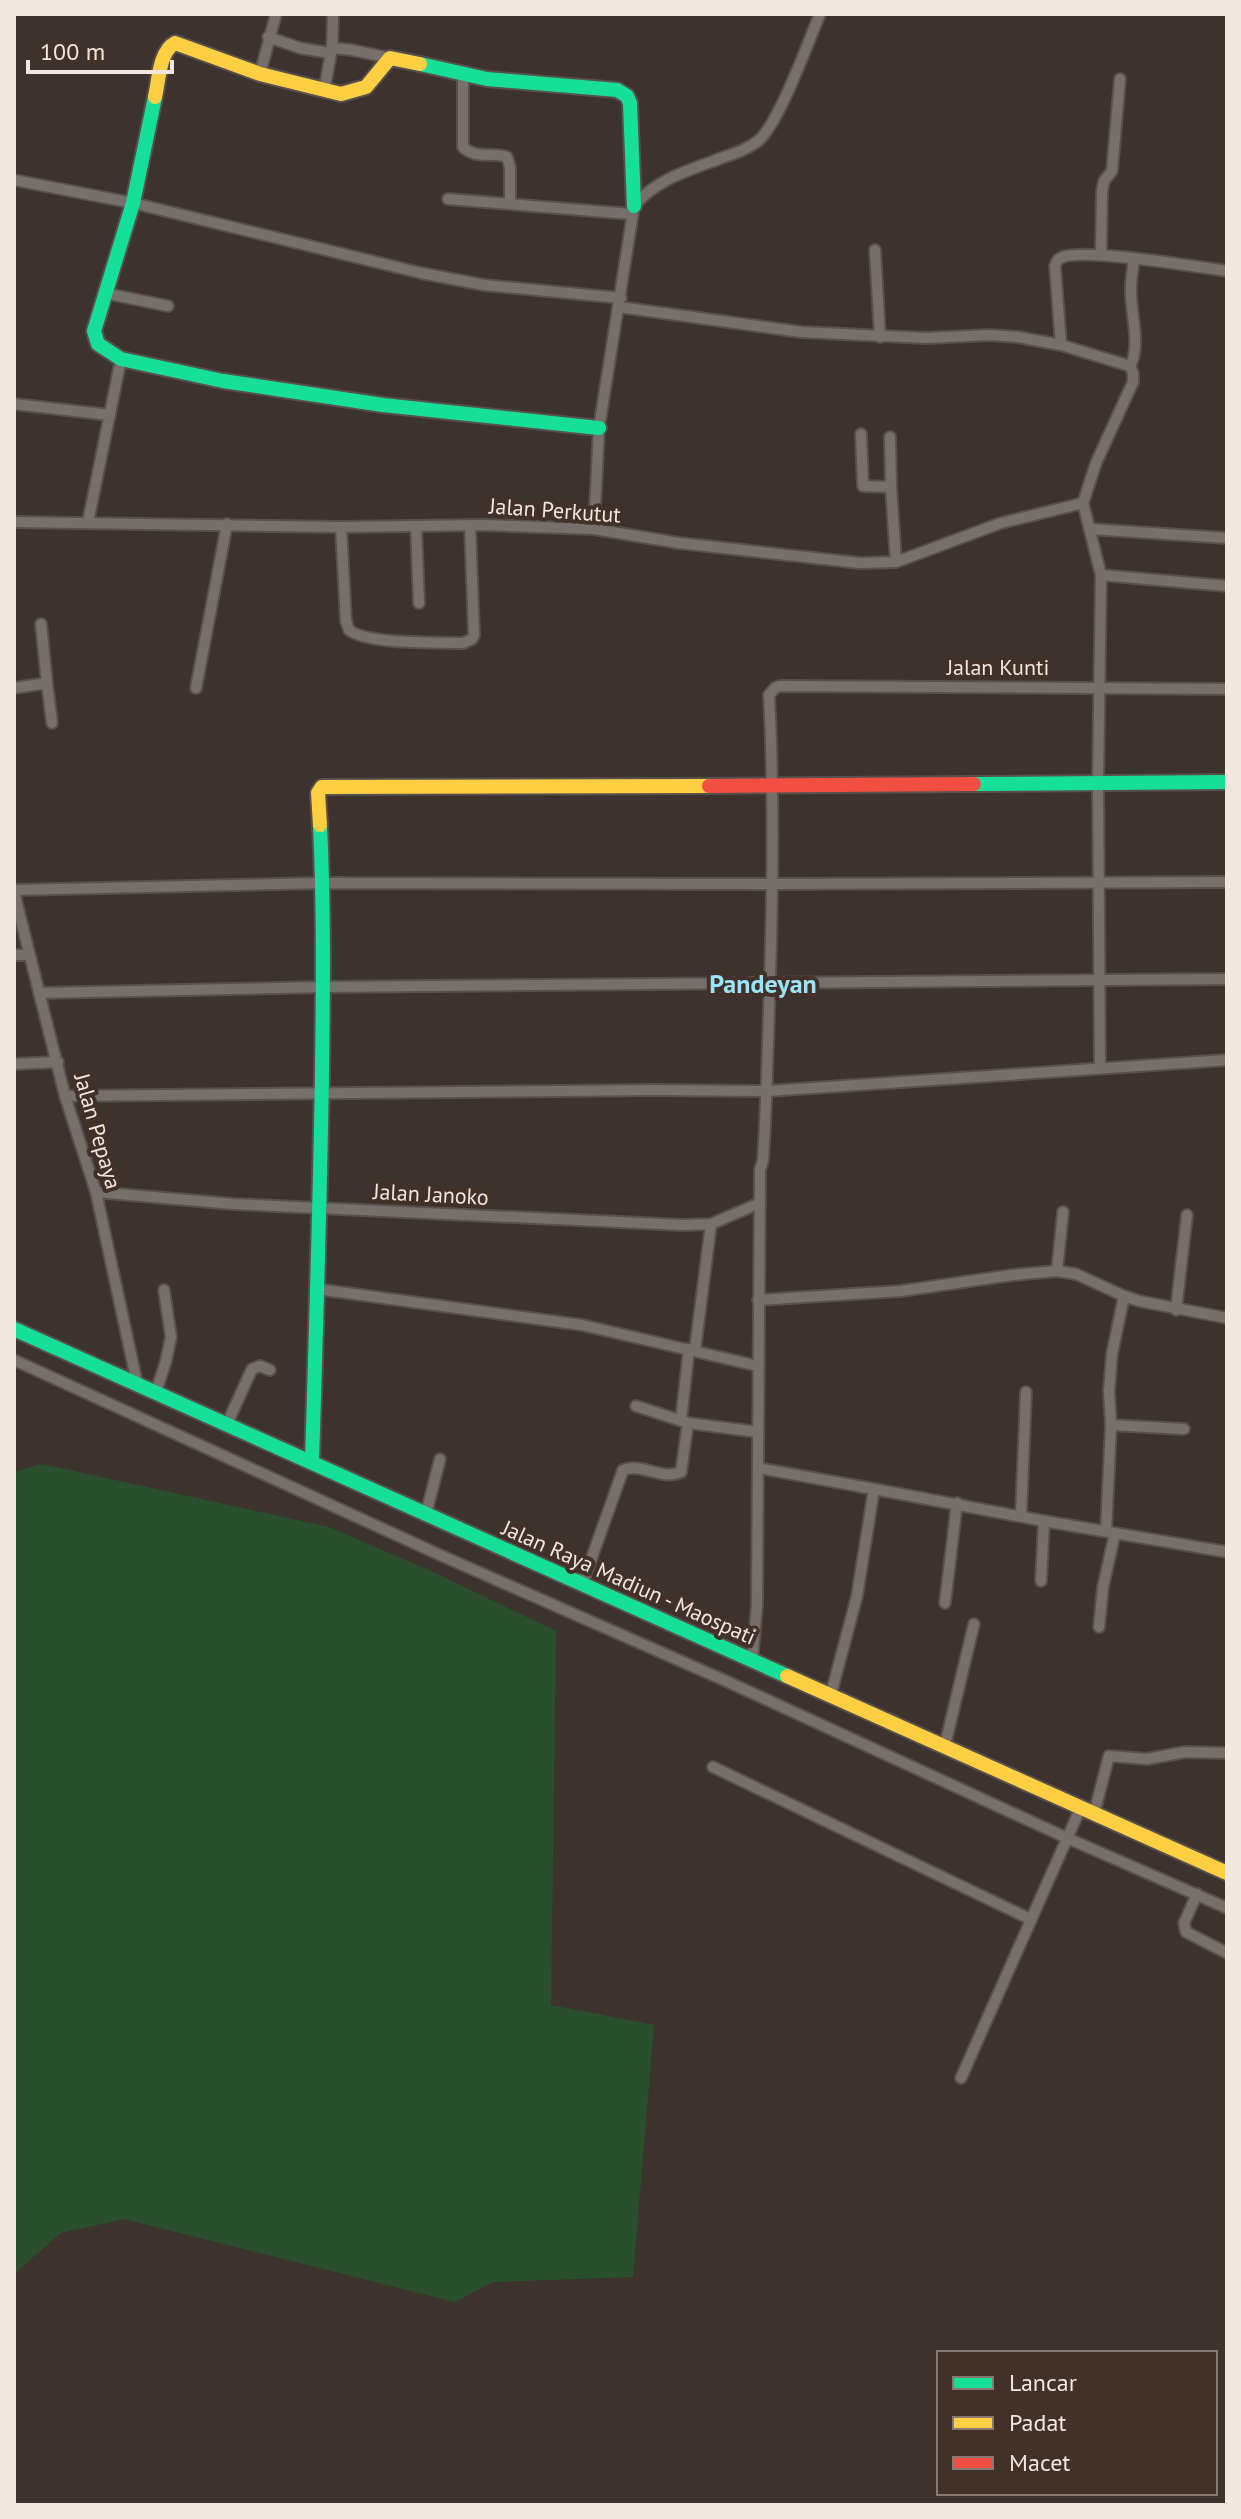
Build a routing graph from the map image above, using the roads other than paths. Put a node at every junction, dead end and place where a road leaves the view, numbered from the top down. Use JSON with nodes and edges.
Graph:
{"nodes":[{"id":1,"x":276,"y":14,"type":"edge"},
{"id":2,"x":820,"y":14,"type":"edge"},
{"id":3,"x":333,"y":16,"type":"dead end"},
{"id":4,"x":268,"y":37,"type":"junction"},
{"id":5,"x":331,"y":51,"type":"junction"},
{"id":6,"x":390,"y":58,"type":"junction"},
{"id":7,"x":260,"y":74,"type":"junction"},
{"id":8,"x":463,"y":75,"type":"junction"},
{"id":9,"x":1120,"y":79,"type":"dead end"},
{"id":10,"x":324,"y":91,"type":"junction"},
{"id":11,"x":14,"y":180,"type":"edge"},
{"id":12,"x":448,"y":199,"type":"dead end"},
{"id":13,"x":133,"y":203,"type":"junction"},
{"id":14,"x":510,"y":203,"type":"junction"},
{"id":15,"x":632,"y":210,"type":"junction"},
{"id":16,"x":875,"y":250,"type":"dead end"},
{"id":17,"x":1101,"y":255,"type":"junction"},
{"id":18,"x":1134,"y":259,"type":"junction"},
{"id":19,"x":1227,"y":271,"type":"edge"},
{"id":20,"x":104,"y":293,"type":"junction"},
{"id":21,"x":620,"y":302,"type":"junction"},
{"id":22,"x":168,"y":306,"type":"dead end"},
{"id":23,"x":880,"y":337,"type":"junction"},
{"id":24,"x":1061,"y":345,"type":"junction"},
{"id":25,"x":121,"y":359,"type":"junction"},
{"id":26,"x":1130,"y":366,"type":"junction"},
{"id":27,"x":14,"y":404,"type":"edge"},
{"id":28,"x":110,"y":415,"type":"junction"},
{"id":29,"x":599,"y":428,"type":"junction"},
{"id":30,"x":861,"y":434,"type":"dead end"},
{"id":31,"x":890,"y":437,"type":"dead end"},
{"id":32,"x":891,"y":487,"type":"junction"},
{"id":33,"x":1083,"y":503,"type":"junction"},
{"id":34,"x":14,"y":522,"type":"edge"},
{"id":35,"x":88,"y":522,"type":"junction"},
{"id":36,"x":227,"y":524,"type":"junction"},
{"id":37,"x":470,"y":525,"type":"junction"},
{"id":38,"x":416,"y":526,"type":"junction"},
{"id":39,"x":341,"y":527,"type":"junction"},
{"id":40,"x":594,"y":529,"type":"junction"},
{"id":41,"x":1090,"y":529,"type":"junction"},
{"id":42,"x":1227,"y":538,"type":"edge"},
{"id":43,"x":896,"y":562,"type":"junction"},
{"id":44,"x":1101,"y":575,"type":"junction"},
{"id":45,"x":1227,"y":586,"type":"edge"},
{"id":46,"x":419,"y":603,"type":"dead end"},
{"id":47,"x":41,"y":624,"type":"dead end"},
{"id":48,"x":47,"y":683,"type":"junction"},
{"id":49,"x":14,"y":688,"type":"edge"},
{"id":50,"x":196,"y":688,"type":"dead end"},
{"id":51,"x":1099,"y":688,"type":"junction"},
{"id":52,"x":1227,"y":689,"type":"edge"},
{"id":53,"x":52,"y":723,"type":"dead end"},
{"id":54,"x":1098,"y":782,"type":"junction"},
{"id":55,"x":1227,"y":782,"type":"edge"},
{"id":56,"x":774,"y":786,"type":"junction"},
{"id":57,"x":1100,"y":882,"type":"junction"},
{"id":58,"x":1227,"y":882,"type":"edge"},
{"id":59,"x":323,"y":883,"type":"junction"},
{"id":60,"x":773,"y":884,"type":"junction"},
{"id":61,"x":14,"y":891,"type":"edge"},
{"id":62,"x":14,"y":955,"type":"edge"},
{"id":63,"x":29,"y":955,"type":"junction"},
{"id":64,"x":1227,"y":979,"type":"edge"},
{"id":65,"x":1100,"y":981,"type":"junction"},
{"id":66,"x":770,"y":983,"type":"junction"},
{"id":67,"x":323,"y":987,"type":"junction"},
{"id":68,"x":39,"y":993,"type":"junction"},
{"id":69,"x":1227,"y":1060,"type":"edge"},
{"id":70,"x":58,"y":1062,"type":"junction"},
{"id":71,"x":14,"y":1064,"type":"edge"},
{"id":72,"x":1100,"y":1067,"type":"junction"},
{"id":73,"x":768,"y":1091,"type":"junction"},
{"id":74,"x":322,"y":1094,"type":"junction"},
{"id":75,"x":65,"y":1096,"type":"junction"},
{"id":76,"x":96,"y":1192,"type":"junction"},
{"id":77,"x":760,"y":1203,"type":"junction"},
{"id":78,"x":320,"y":1208,"type":"junction"},
{"id":79,"x":1063,"y":1212,"type":"dead end"},
{"id":80,"x":1187,"y":1215,"type":"dead end"},
{"id":81,"x":711,"y":1224,"type":"junction"},
{"id":82,"x":1057,"y":1271,"type":"junction"},
{"id":83,"x":317,"y":1289,"type":"junction"},
{"id":84,"x":164,"y":1290,"type":"dead end"},
{"id":85,"x":1124,"y":1296,"type":"junction"},
{"id":86,"x":758,"y":1300,"type":"junction"},
{"id":87,"x":1176,"y":1310,"type":"junction"},
{"id":88,"x":1227,"y":1318,"type":"edge"},
{"id":89,"x":14,"y":1329,"type":"edge"},
{"id":90,"x":692,"y":1349,"type":"junction"},
{"id":91,"x":14,"y":1360,"type":"edge"},
{"id":92,"x":758,"y":1366,"type":"junction"},
{"id":93,"x":270,"y":1370,"type":"dead end"},
{"id":94,"x":137,"y":1383,"type":"junction"},
{"id":95,"x":156,"y":1392,"type":"junction"},
{"id":96,"x":1026,"y":1392,"type":"dead end"},
{"id":97,"x":636,"y":1406,"type":"dead end"},
{"id":98,"x":684,"y":1422,"type":"junction"},
{"id":99,"x":227,"y":1424,"type":"junction"},
{"id":100,"x":1111,"y":1425,"type":"junction"},
{"id":101,"x":1184,"y":1429,"type":"dead end"},
{"id":102,"x":758,"y":1432,"type":"junction"},
{"id":103,"x":440,"y":1459,"type":"dead end"},
{"id":104,"x":312,"y":1462,"type":"junction"},
{"id":105,"x":758,"y":1468,"type":"junction"},
{"id":106,"x":874,"y":1489,"type":"junction"},
{"id":107,"x":957,"y":1503,"type":"junction"},
{"id":108,"x":426,"y":1514,"type":"junction"},
{"id":109,"x":1021,"y":1515,"type":"junction"},
{"id":110,"x":1044,"y":1521,"type":"junction"},
{"id":111,"x":1110,"y":1532,"type":"junction"},
{"id":112,"x":1227,"y":1552,"type":"edge"},
{"id":113,"x":1041,"y":1581,"type":"dead end"},
{"id":114,"x":582,"y":1585,"type":"junction"},
{"id":115,"x":945,"y":1603,"type":"dead end"},
{"id":116,"x":974,"y":1624,"type":"dead end"},
{"id":117,"x":1099,"y":1627,"type":"dead end"},
{"id":118,"x":752,"y":1662,"type":"junction"},
{"id":119,"x":831,"y":1694,"type":"junction"},
{"id":120,"x":945,"y":1745,"type":"junction"},
{"id":121,"x":1227,"y":1753,"type":"edge"},
{"id":122,"x":713,"y":1767,"type":"dead end"},
{"id":123,"x":1088,"y":1810,"type":"junction"},
{"id":124,"x":1067,"y":1838,"type":"junction"},
{"id":125,"x":1227,"y":1873,"type":"edge"},
{"id":126,"x":1197,"y":1894,"type":"junction"},
{"id":127,"x":1227,"y":1908,"type":"edge"},
{"id":128,"x":1030,"y":1919,"type":"junction"},
{"id":129,"x":1227,"y":1953,"type":"edge"},
{"id":130,"x":961,"y":2078,"type":"dead end"}],
"edges":[{"from":1,"to":4,"type":"street"},
{"from":2,"to":15,"type":"street"},
{"from":3,"to":5,"type":"street"},
{"from":4,"to":5,"type":"street"},
{"from":4,"to":7,"type":"street"},
{"from":5,"to":6,"type":"street"},
{"from":5,"to":10,"type":"street"},
{"from":6,"to":8,"type":"main road"},
{"from":6,"to":10,"type":"main road"},
{"from":7,"to":10,"type":"main road"},
{"from":7,"to":13,"type":"main road"},
{"from":8,"to":14,"type":"street"},
{"from":8,"to":15,"type":"main road"},
{"from":9,"to":17,"type":"street"},
{"from":11,"to":13,"type":"street"},
{"from":12,"to":14,"type":"street"},
{"from":13,"to":20,"type":"main road"},
{"from":13,"to":21,"type":"street"},
{"from":14,"to":15,"type":"street"},
{"from":15,"to":21,"type":"street"},
{"from":16,"to":23,"type":"street"},
{"from":17,"to":18,"type":"street"},
{"from":17,"to":24,"type":"street"},
{"from":18,"to":19,"type":"street"},
{"from":18,"to":26,"type":"street"},
{"from":20,"to":22,"type":"street"},
{"from":20,"to":25,"type":"main road"},
{"from":21,"to":23,"type":"street"},
{"from":21,"to":29,"type":"street"},
{"from":23,"to":24,"type":"street"},
{"from":24,"to":26,"type":"street"},
{"from":25,"to":28,"type":"street"},
{"from":25,"to":29,"type":"main road"},
{"from":26,"to":33,"type":"street"},
{"from":27,"to":28,"type":"street"},
{"from":28,"to":35,"type":"street"},
{"from":29,"to":40,"type":"street"},
{"from":30,"to":32,"type":"street"},
{"from":31,"to":32,"type":"street"},
{"from":32,"to":43,"type":"street"},
{"from":33,"to":41,"type":"street"},
{"from":33,"to":43,"type":"street","name":"Jalan Perkutut"},
{"from":34,"to":35,"type":"street","name":"Jalan Perkutut"},
{"from":35,"to":36,"type":"street","name":"Jalan Perkutut"},
{"from":36,"to":39,"type":"street","name":"Jalan Perkutut"},
{"from":36,"to":50,"type":"street"},
{"from":37,"to":38,"type":"street","name":"Jalan Perkutut"},
{"from":37,"to":39,"type":"street"},
{"from":37,"to":40,"type":"street","name":"Jalan Perkutut"},
{"from":38,"to":39,"type":"street","name":"Jalan Perkutut"},
{"from":38,"to":46,"type":"street"},
{"from":40,"to":43,"type":"street","name":"Jalan Perkutut"},
{"from":41,"to":42,"type":"street"},
{"from":41,"to":44,"type":"street"},
{"from":44,"to":45,"type":"street"},
{"from":44,"to":51,"type":"street"},
{"from":47,"to":48,"type":"street"},
{"from":48,"to":49,"type":"street"},
{"from":48,"to":53,"type":"street"},
{"from":51,"to":52,"type":"street","name":"Jalan Kunti"},
{"from":51,"to":54,"type":"street"},
{"from":51,"to":56,"type":"street","name":"Jalan Kunti"},
{"from":54,"to":55,"type":"main road"},
{"from":54,"to":56,"type":"main road"},
{"from":54,"to":57,"type":"street"},
{"from":56,"to":59,"type":"main road"},
{"from":56,"to":60,"type":"street"},
{"from":57,"to":58,"type":"street"},
{"from":57,"to":60,"type":"street"},
{"from":57,"to":65,"type":"street"},
{"from":59,"to":60,"type":"street"},
{"from":59,"to":61,"type":"street"},
{"from":59,"to":67,"type":"main road"},
{"from":60,"to":66,"type":"street"},
{"from":61,"to":63,"type":"street","name":"Jalan Pepaya"},
{"from":62,"to":63,"type":"street"},
{"from":63,"to":68,"type":"street","name":"Jalan Pepaya"},
{"from":64,"to":65,"type":"street"},
{"from":65,"to":66,"type":"street"},
{"from":65,"to":72,"type":"street"},
{"from":66,"to":67,"type":"street"},
{"from":66,"to":73,"type":"street"},
{"from":67,"to":68,"type":"street"},
{"from":67,"to":74,"type":"main road"},
{"from":68,"to":70,"type":"street","name":"Jalan Pepaya"},
{"from":69,"to":72,"type":"street"},
{"from":70,"to":71,"type":"street"},
{"from":70,"to":75,"type":"street","name":"Jalan Pepaya"},
{"from":72,"to":73,"type":"street"},
{"from":73,"to":74,"type":"street"},
{"from":73,"to":77,"type":"street"},
{"from":74,"to":75,"type":"street"},
{"from":74,"to":78,"type":"main road"},
{"from":75,"to":76,"type":"street","name":"Jalan Pepaya"},
{"from":76,"to":78,"type":"street","name":"Jalan Janoko"},
{"from":76,"to":94,"type":"street","name":"Jalan Pepaya"},
{"from":77,"to":81,"type":"street","name":"Jalan Janoko"},
{"from":77,"to":86,"type":"street"},
{"from":78,"to":81,"type":"street","name":"Jalan Janoko"},
{"from":78,"to":83,"type":"main road"},
{"from":79,"to":82,"type":"street"},
{"from":80,"to":87,"type":"street"},
{"from":81,"to":90,"type":"street"},
{"from":82,"to":85,"type":"street"},
{"from":82,"to":86,"type":"street"},
{"from":83,"to":90,"type":"street"},
{"from":83,"to":104,"type":"main road"},
{"from":84,"to":95,"type":"street"},
{"from":85,"to":87,"type":"street"},
{"from":85,"to":100,"type":"street"},
{"from":86,"to":92,"type":"street"},
{"from":87,"to":88,"type":"street"},
{"from":89,"to":94,"type":"main road","name":"Jalan Raya Madiun - Maospati"},
{"from":90,"to":92,"type":"street"},
{"from":90,"to":98,"type":"street"},
{"from":91,"to":124,"type":"street"},
{"from":92,"to":102,"type":"street"},
{"from":93,"to":99,"type":"street"},
{"from":94,"to":95,"type":"main road","name":"Jalan Raya Madiun - Maospati"},
{"from":95,"to":99,"type":"main road","name":"Jalan Raya Madiun - Maospati"},
{"from":96,"to":109,"type":"street"},
{"from":97,"to":98,"type":"street"},
{"from":98,"to":102,"type":"street"},
{"from":98,"to":114,"type":"street"},
{"from":99,"to":104,"type":"main road","name":"Jalan Raya Madiun - Maospati"},
{"from":100,"to":101,"type":"street"},
{"from":100,"to":111,"type":"street"},
{"from":102,"to":105,"type":"street"},
{"from":103,"to":108,"type":"street"},
{"from":104,"to":108,"type":"main road","name":"Jalan Raya Madiun - Maospati"},
{"from":105,"to":106,"type":"street"},
{"from":105,"to":118,"type":"street"},
{"from":106,"to":107,"type":"street"},
{"from":106,"to":119,"type":"street"},
{"from":107,"to":109,"type":"street"},
{"from":107,"to":115,"type":"street"},
{"from":108,"to":114,"type":"main road","name":"Jalan Raya Madiun - Maospati"},
{"from":109,"to":110,"type":"street"},
{"from":110,"to":111,"type":"street"},
{"from":110,"to":113,"type":"street"},
{"from":111,"to":112,"type":"street"},
{"from":111,"to":117,"type":"street"},
{"from":114,"to":118,"type":"main road","name":"Jalan Raya Madiun - Maospati"},
{"from":116,"to":120,"type":"street"},
{"from":118,"to":119,"type":"main road","name":"Jalan Raya Madiun - Maospati"},
{"from":119,"to":120,"type":"main road","name":"Jalan Raya Madiun - Maospati"},
{"from":120,"to":123,"type":"main road","name":"Jalan Raya Madiun - Maospati"},
{"from":121,"to":123,"type":"street"},
{"from":122,"to":128,"type":"street"},
{"from":123,"to":124,"type":"street"},
{"from":123,"to":125,"type":"main road","name":"Jalan Raya Madiun - Maospati"},
{"from":124,"to":126,"type":"street"},
{"from":124,"to":128,"type":"street"},
{"from":126,"to":127,"type":"street"},
{"from":126,"to":129,"type":"street"},
{"from":128,"to":130,"type":"street"}]}
